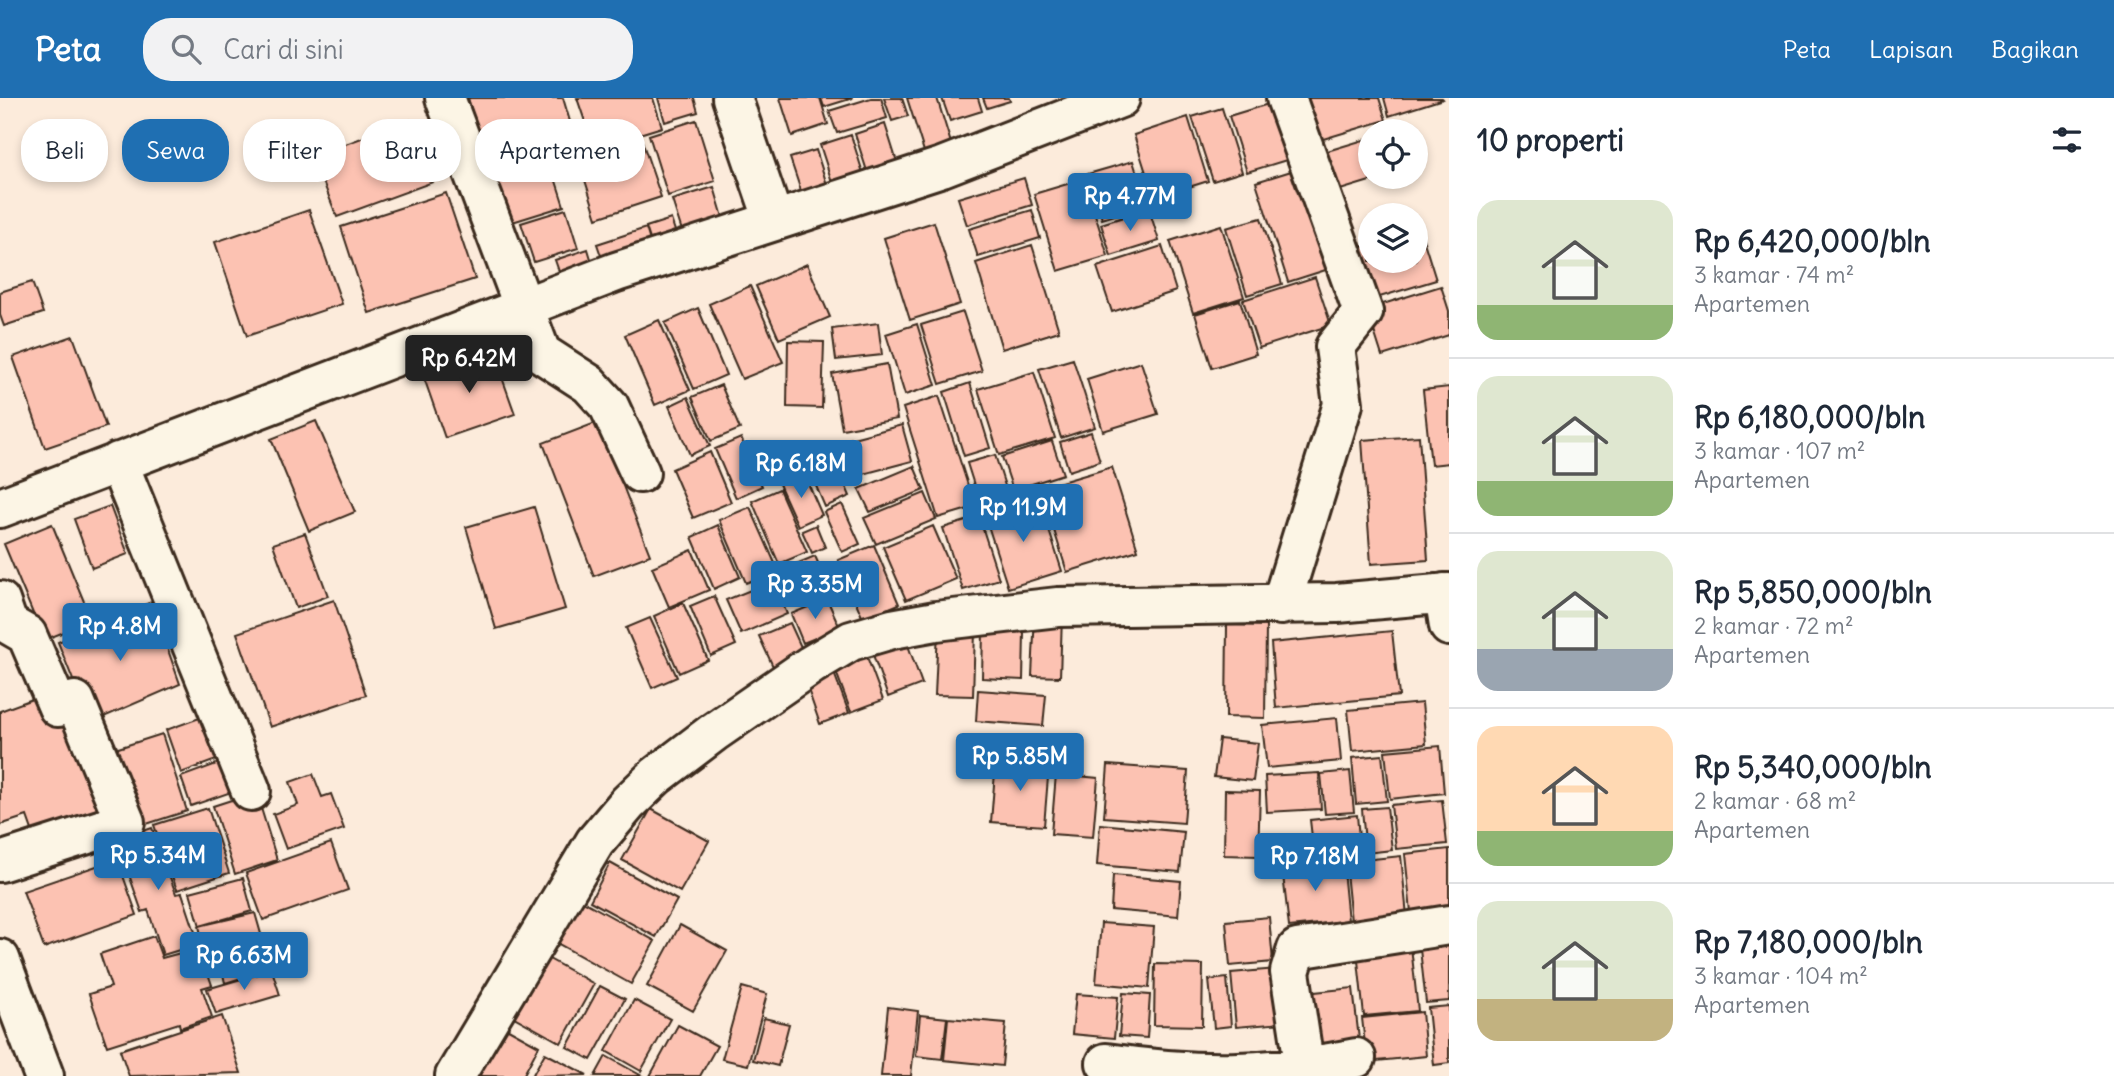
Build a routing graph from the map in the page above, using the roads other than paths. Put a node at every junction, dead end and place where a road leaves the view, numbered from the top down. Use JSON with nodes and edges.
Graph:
{"nodes":[{"id":1,"x":445,"y":98,"type":"edge"},
{"id":2,"x":732,"y":98,"type":"edge"},
{"id":3,"x":1119,"y":98,"type":"edge"},
{"id":4,"x":1286,"y":98,"type":"edge"},
{"id":5,"x":774,"y":221,"type":"junction"},
{"id":6,"x":525,"y":306,"type":"junction"},
{"id":7,"x":118,"y":462,"type":"junction"},
{"id":8,"x":640,"y":473,"type":"dead end"},
{"id":9,"x":0,"y":508,"type":"edge"},
{"id":10,"x":0,"y":601,"type":"edge"},
{"id":11,"x":1447,"y":604,"type":"edge"},
{"id":12,"x":1281,"y":605,"type":"junction"},
{"id":13,"x":251,"y":791,"type":"dead end"},
{"id":14,"x":0,"y":862,"type":"edge"},
{"id":15,"x":1449,"y":925,"type":"edge"},
{"id":16,"x":0,"y":958,"type":"edge"},
{"id":17,"x":1356,"y":1058,"type":"dead end"},
{"id":18,"x":1106,"y":1063,"type":"dead end"},
{"id":19,"x":1306,"y":1072,"type":"edge"},
{"id":20,"x":44,"y":1076,"type":"edge"},
{"id":21,"x":456,"y":1076,"type":"edge"}],
"edges":[{"from":1,"to":6,"type":"street"},
{"from":2,"to":5,"type":"street"},
{"from":3,"to":5,"type":"street"},
{"from":4,"to":12,"type":"street"},
{"from":5,"to":6,"type":"street"},
{"from":6,"to":7,"type":"street"},
{"from":6,"to":8,"type":"street"},
{"from":7,"to":9,"type":"street"},
{"from":7,"to":13,"type":"street"},
{"from":10,"to":14,"type":"street"},
{"from":11,"to":12,"type":"street"},
{"from":12,"to":21,"type":"street"},
{"from":15,"to":19,"type":"street"},
{"from":16,"to":20,"type":"street"},
{"from":17,"to":19,"type":"street"},
{"from":18,"to":19,"type":"street"}]}
